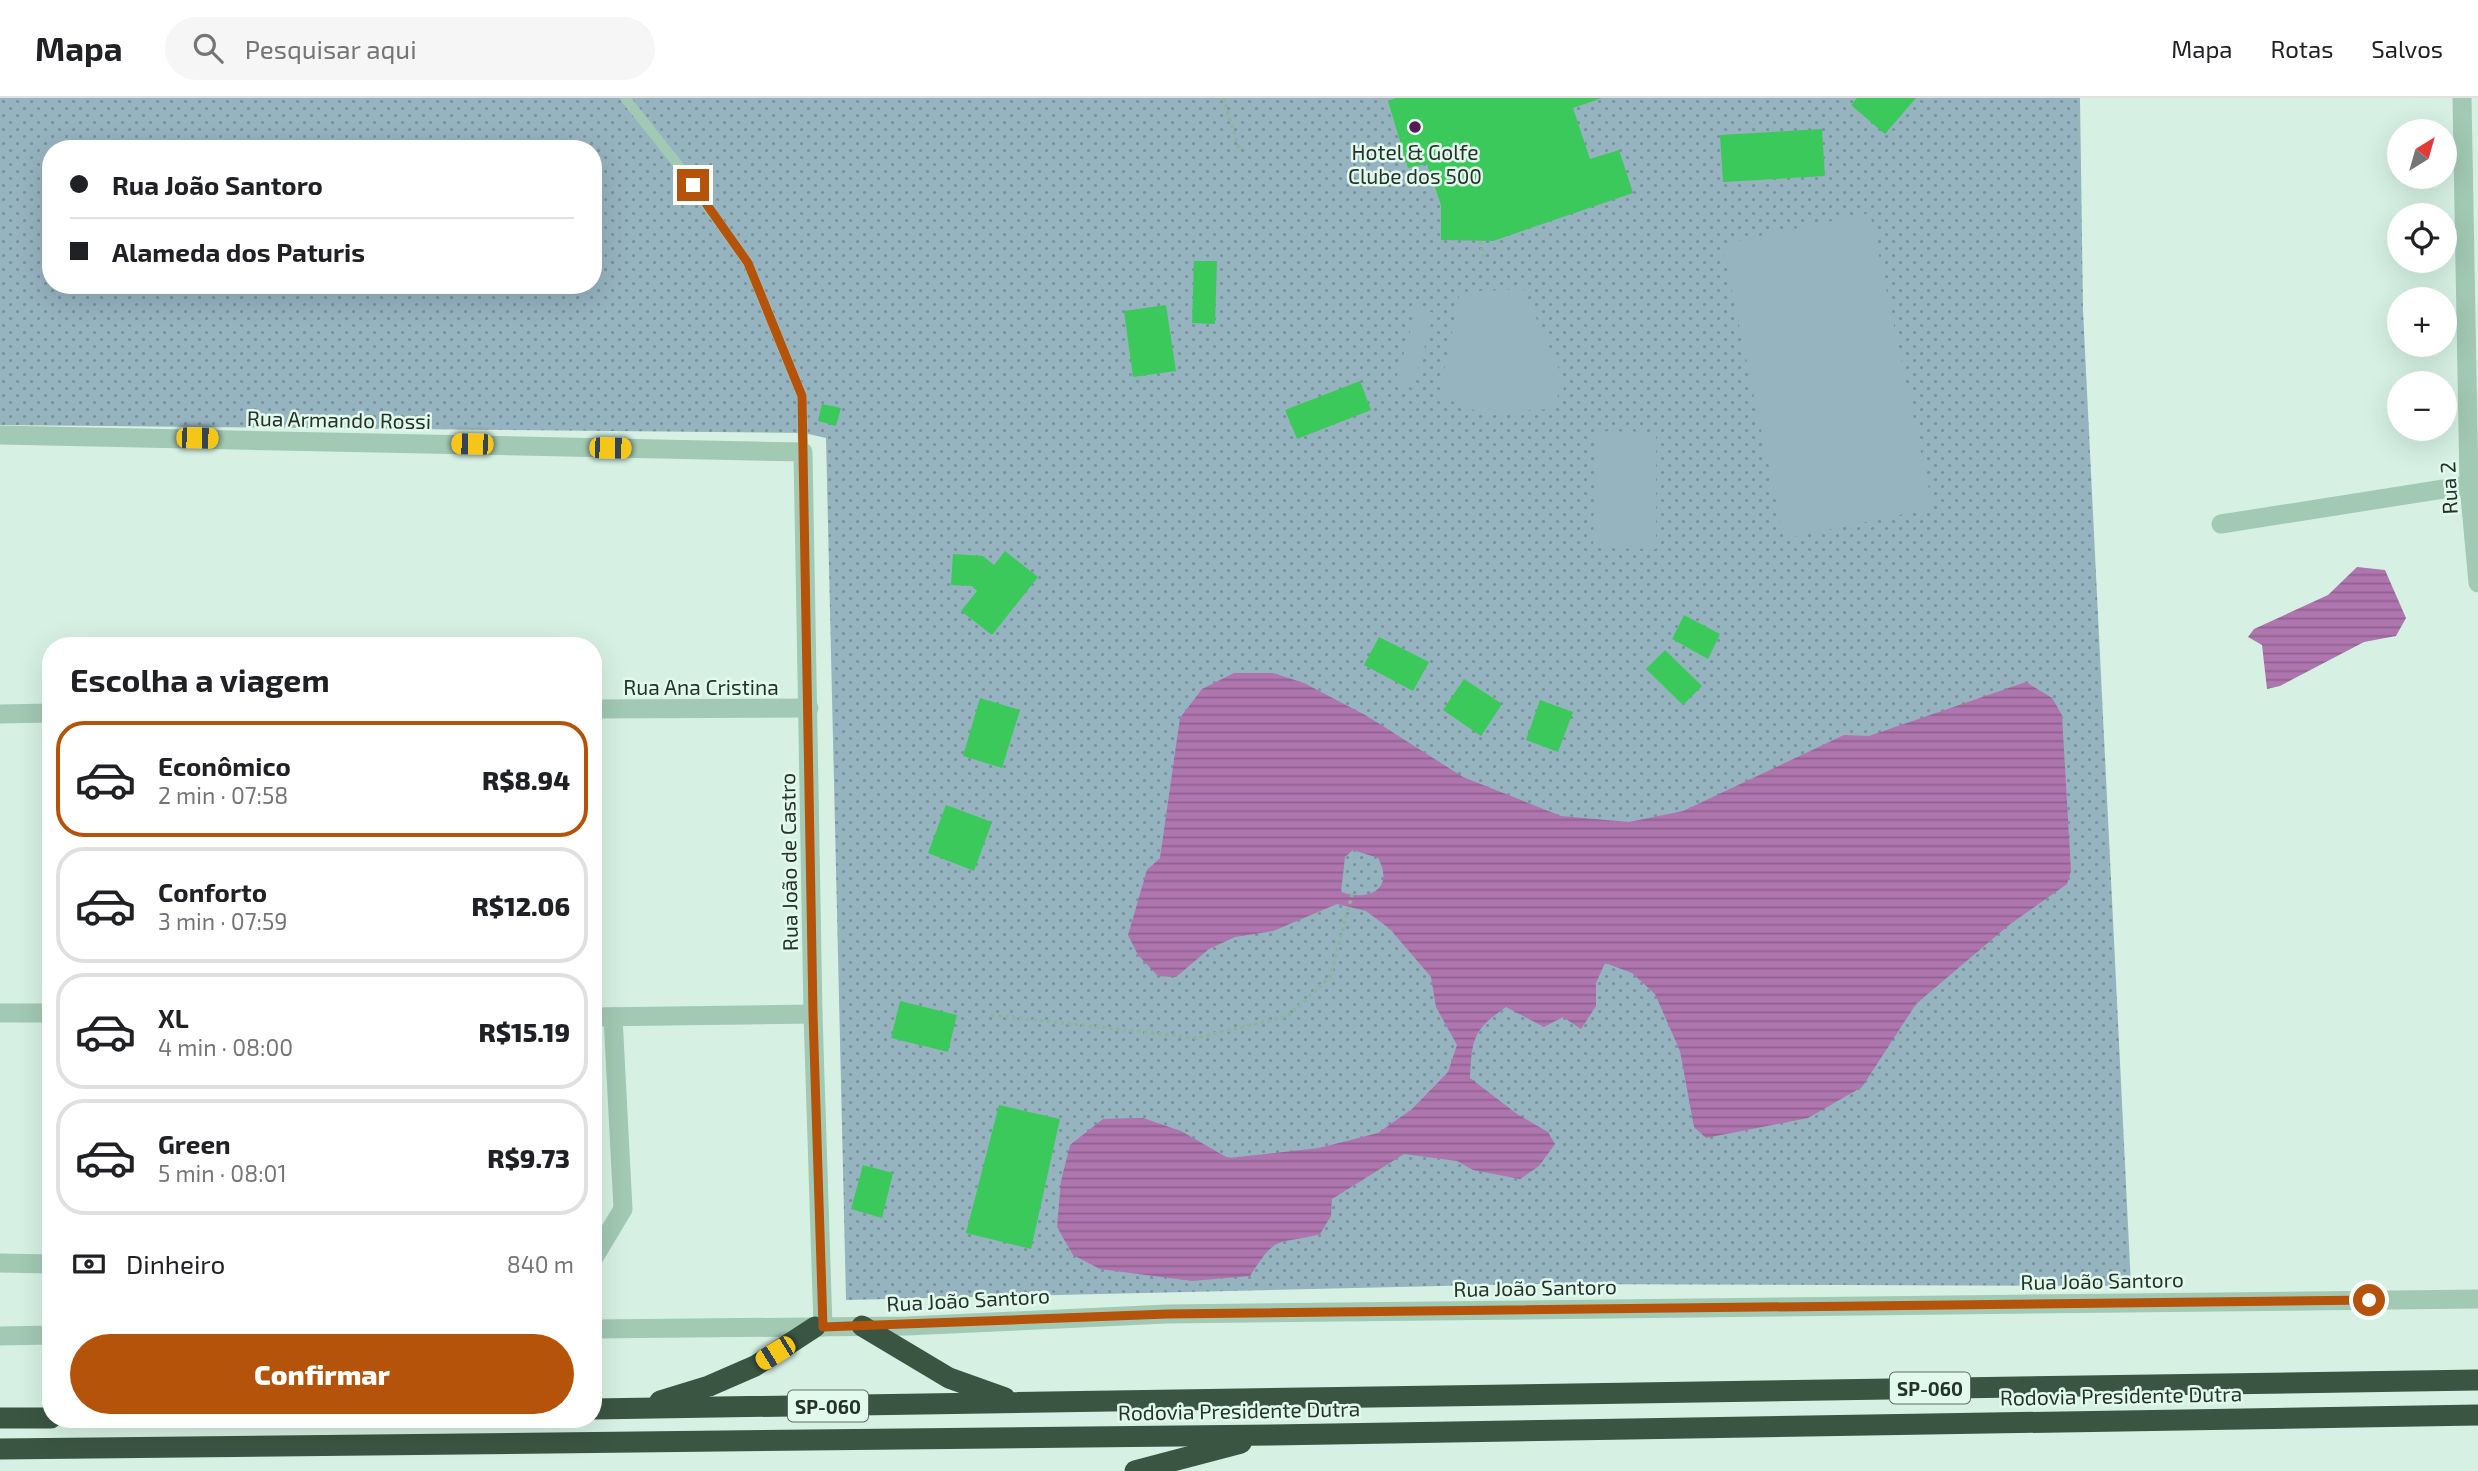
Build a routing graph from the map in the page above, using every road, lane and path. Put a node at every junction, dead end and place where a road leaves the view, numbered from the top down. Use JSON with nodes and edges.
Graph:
{"nodes":[{"id":1,"x":625,"y":98,"type":"edge"},
{"id":2,"x":1223,"y":98,"type":"edge"},
{"id":3,"x":2462,"y":98,"type":"edge"},
{"id":4,"x":1240,"y":152,"type":"dead end"},
{"id":5,"x":1480,"y":241,"type":"dead end"},
{"id":6,"x":1484,"y":257,"type":"dead end"},
{"id":7,"x":0,"y":435,"type":"edge"},
{"id":8,"x":803,"y":453,"type":"junction"},
{"id":9,"x":2469,"y":485,"type":"junction"},
{"id":10,"x":2221,"y":524,"type":"dead end"},
{"id":11,"x":2478,"y":583,"type":"edge"},
{"id":12,"x":809,"y":708,"type":"junction"},
{"id":13,"x":602,"y":709,"type":"edge"},
{"id":14,"x":42,"y":713,"type":"edge"},
{"id":15,"x":0,"y":714,"type":"edge"},
{"id":16,"x":1353,"y":891,"type":"dead end"},
{"id":17,"x":0,"y":1013,"type":"edge"},
{"id":18,"x":42,"y":1013,"type":"edge"},
{"id":19,"x":813,"y":1014,"type":"junction"},
{"id":20,"x":991,"y":1015,"type":"dead end"},
{"id":21,"x":602,"y":1017,"type":"edge"},
{"id":22,"x":613,"y":1017,"type":"junction"},
{"id":23,"x":602,"y":1244,"type":"edge"},
{"id":24,"x":0,"y":1263,"type":"edge"},
{"id":25,"x":42,"y":1264,"type":"edge"},
{"id":26,"x":2478,"y":1299,"type":"edge"},
{"id":27,"x":862,"y":1326,"type":"junction"},
{"id":28,"x":819,"y":1327,"type":"junction"},
{"id":29,"x":602,"y":1329,"type":"edge"},
{"id":30,"x":42,"y":1335,"type":"edge"},
{"id":31,"x":0,"y":1336,"type":"edge"},
{"id":32,"x":2478,"y":1380,"type":"edge"},
{"id":33,"x":1020,"y":1403,"type":"junction"},
{"id":34,"x":602,"y":1409,"type":"edge"},
{"id":35,"x":636,"y":1409,"type":"junction"},
{"id":36,"x":2478,"y":1415,"type":"edge"},
{"id":37,"x":42,"y":1418,"type":"edge"},
{"id":38,"x":0,"y":1419,"type":"edge"},
{"id":39,"x":1272,"y":1435,"type":"junction"},
{"id":40,"x":0,"y":1449,"type":"edge"},
{"id":41,"x":1135,"y":1471,"type":"edge"}],
"edges":[{"from":1,"to":8,"type":"lane","name":"Rua João de Castro"},
{"from":2,"to":4,"type":"path"},
{"from":3,"to":9,"type":"street","name":"Rua 2"},
{"from":5,"to":6,"type":"path"},
{"from":7,"to":8,"type":"street","name":"Rua Armando Rossi"},
{"from":8,"to":12,"type":"street","name":"Rua João de Castro"},
{"from":9,"to":10,"type":"street"},
{"from":9,"to":11,"type":"street","name":"Rua 2"},
{"from":12,"to":13,"type":"street","name":"Rua Ana Cristina"},
{"from":12,"to":19,"type":"street","name":"Rua João de Castro"},
{"from":14,"to":15,"type":"street"},
{"from":16,"to":20,"type":"path"},
{"from":17,"to":18,"type":"street"},
{"from":19,"to":22,"type":"street"},
{"from":19,"to":28,"type":"street","name":"Rua João de Castro"},
{"from":21,"to":22,"type":"street"},
{"from":22,"to":23,"type":"street"},
{"from":24,"to":25,"type":"street"},
{"from":26,"to":27,"type":"street","name":"Rua João Santoro"},
{"from":27,"to":28,"type":"street","name":"Rua João Santoro"},
{"from":27,"to":33,"type":"highway"},
{"from":28,"to":29,"type":"street","name":"Rua João Santoro"},
{"from":28,"to":35,"type":"highway"},
{"from":30,"to":31,"type":"street"},
{"from":32,"to":33,"type":"highway","name":"Rodovia Presidente Dutra","number":"SP-060"},
{"from":33,"to":35,"type":"highway","name":"Rodovia Presidente Dutra","number":"SP-060"},
{"from":34,"to":35,"type":"highway","name":"Rodovia Presidente Dutra","number":"SP-060"},
{"from":36,"to":39,"type":"highway","name":"Rodovia Presidente Dutra","number":"SP-060"},
{"from":37,"to":38,"type":"highway"},
{"from":39,"to":40,"type":"highway","name":"Rodovia Presidente Dutra","number":"SP-060"},
{"from":39,"to":41,"type":"highway"}]}
